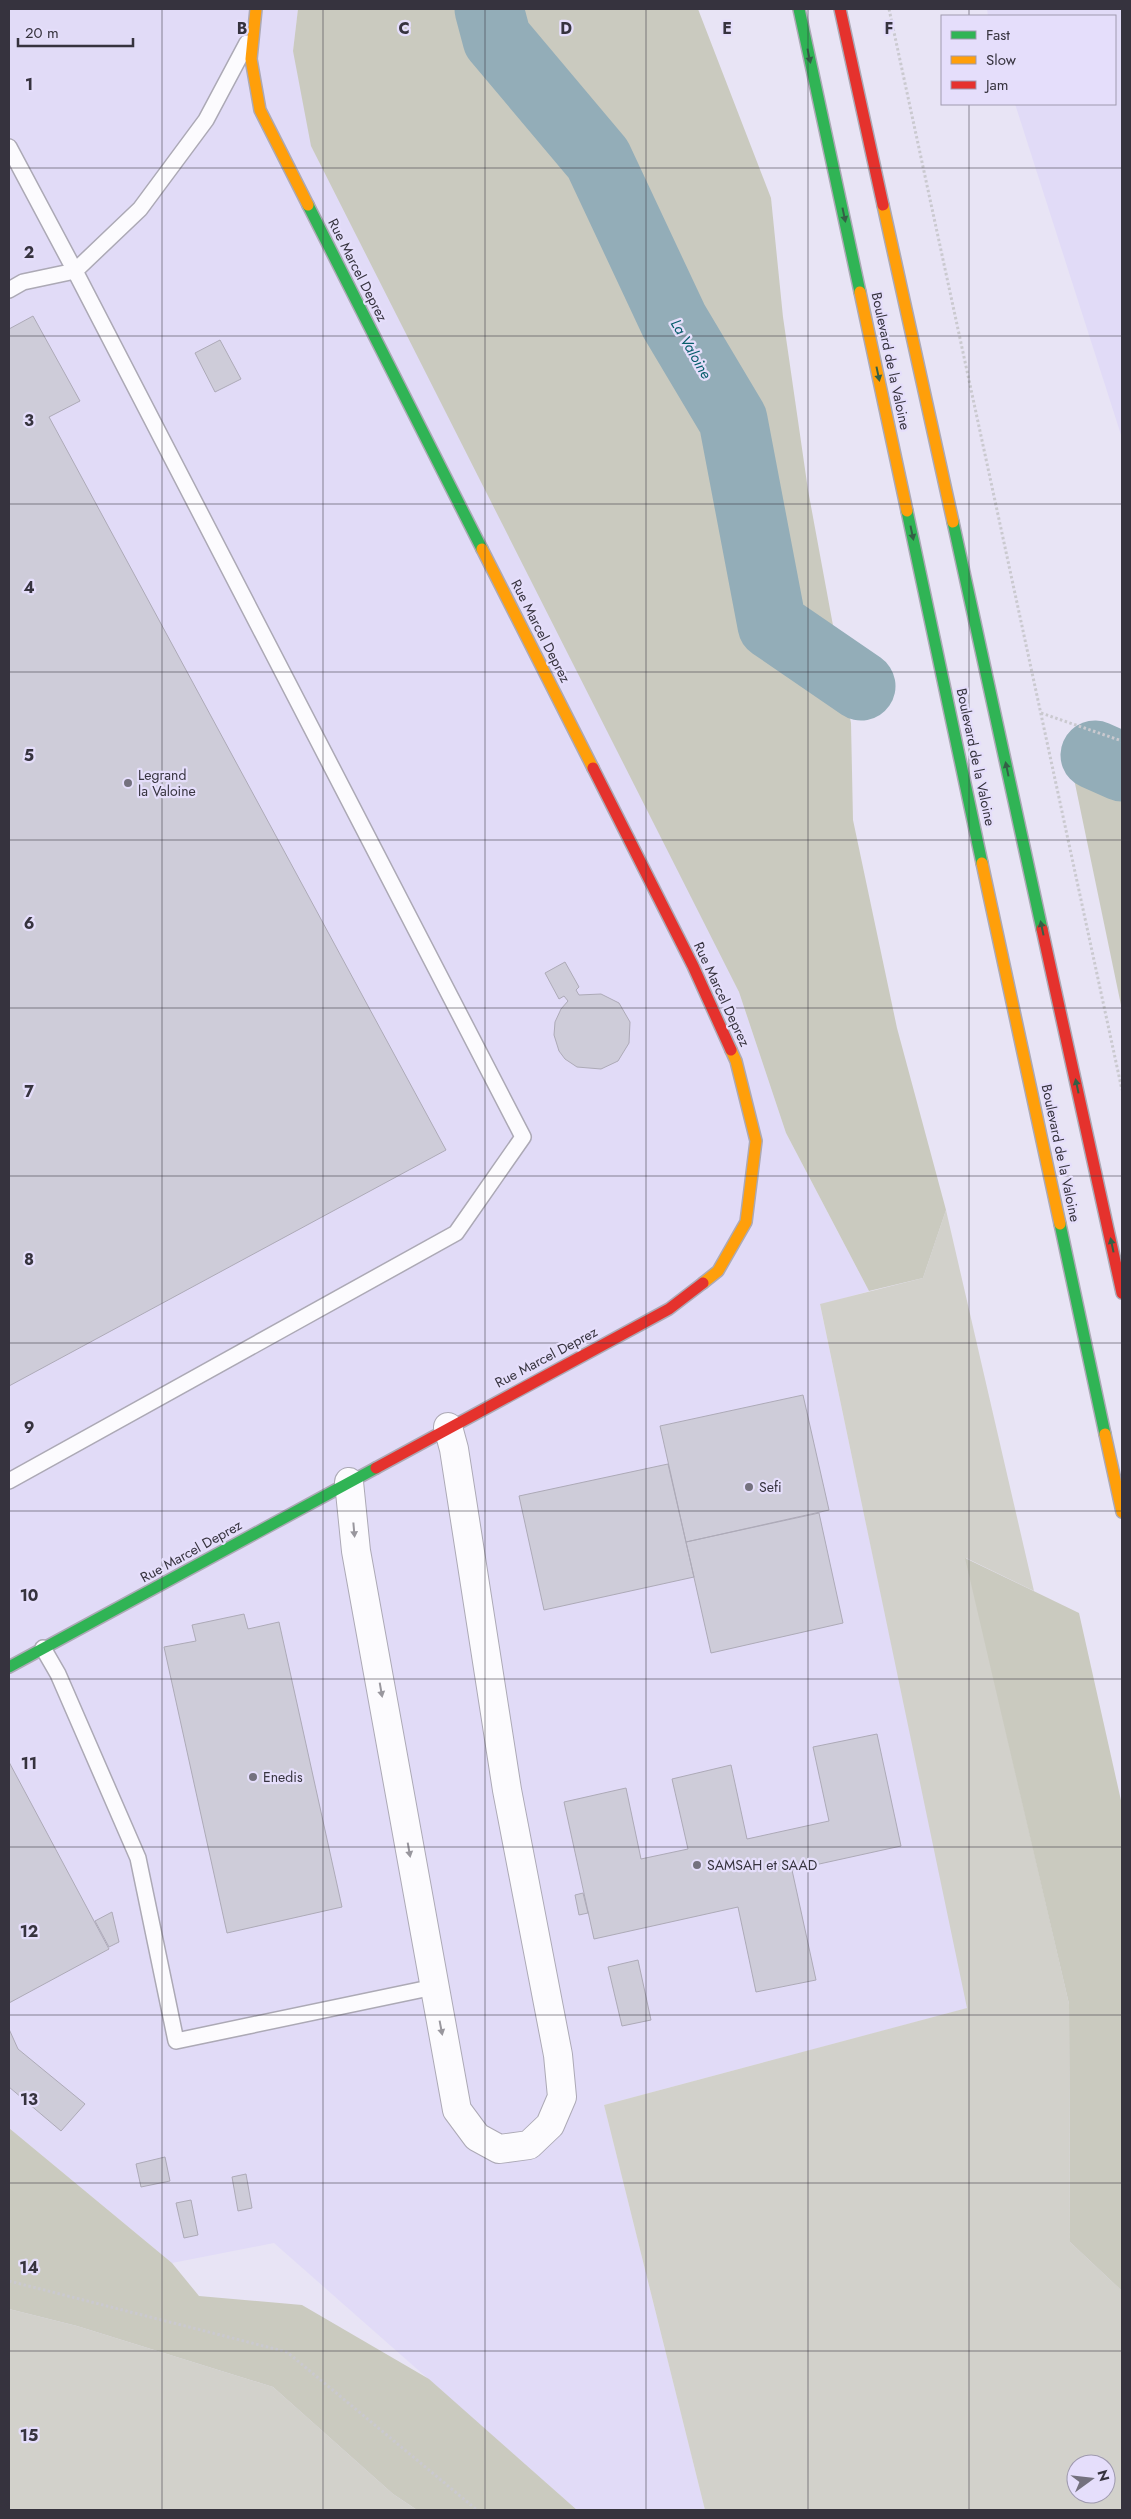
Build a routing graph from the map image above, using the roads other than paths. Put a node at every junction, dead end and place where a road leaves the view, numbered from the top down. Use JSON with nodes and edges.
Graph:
{"nodes":[{"id":1,"x":256,"y":9,"type":"edge"},
{"id":2,"x":799,"y":9,"type":"edge"},
{"id":3,"x":840,"y":9,"type":"edge"},
{"id":4,"x":250,"y":37,"type":"junction"},
{"id":5,"x":9,"y":147,"type":"edge"},
{"id":6,"x":75,"y":272,"type":"junction"},
{"id":7,"x":9,"y":290,"type":"edge"},
{"id":8,"x":1122,"y":1293,"type":"edge"},
{"id":9,"x":448,"y":1427,"type":"junction"},
{"id":10,"x":9,"y":1481,"type":"edge"},
{"id":11,"x":349,"y":1482,"type":"junction"},
{"id":12,"x":1122,"y":1512,"type":"edge"},
{"id":13,"x":43,"y":1648,"type":"junction"},
{"id":14,"x":9,"y":1667,"type":"edge"},
{"id":15,"x":434,"y":1987,"type":"junction"}],
"edges":[{"from":1,"to":4,"type":"main road","name":"Rue Marcel Deprez"},
{"from":2,"to":12,"type":"main road","name":"Boulevard de la Valoine","one_way":true},
{"from":8,"to":3,"type":"main road","name":"Boulevard de la Valoine","one_way":true},
{"from":4,"to":6,"type":"lane"},
{"from":4,"to":9,"type":"main road","name":"Rue Marcel Deprez"},
{"from":5,"to":6,"type":"lane"},
{"from":6,"to":7,"type":"lane"},
{"from":6,"to":10,"type":"lane"},
{"from":9,"to":11,"type":"main road","name":"Rue Marcel Deprez"},
{"from":15,"to":9,"type":"street","one_way":true},
{"from":11,"to":13,"type":"main road","name":"Rue Marcel Deprez"},
{"from":11,"to":15,"type":"street","one_way":true},
{"from":13,"to":14,"type":"main road","name":"Rue Marcel Deprez"},
{"from":13,"to":15,"type":"lane"}]}
